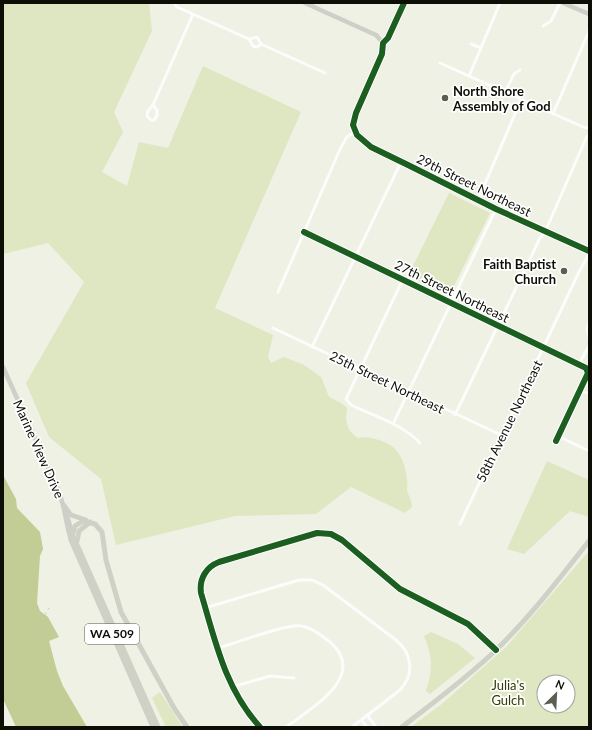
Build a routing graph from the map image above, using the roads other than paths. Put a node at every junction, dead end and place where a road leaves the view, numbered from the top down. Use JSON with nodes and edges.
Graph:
{"nodes":[{"id":1,"x":174,"y":3,"type":"edge"},
{"id":2,"x":305,"y":3,"type":"edge"},
{"id":3,"x":404,"y":3,"type":"edge"},
{"id":4,"x":500,"y":3,"type":"edge"},
{"id":5,"x":560,"y":3,"type":"edge"},
{"id":6,"x":563,"y":3,"type":"edge"},
{"id":7,"x":193,"y":14,"type":"junction"},
{"id":8,"x":589,"y":14,"type":"edge"},
{"id":9,"x":544,"y":26,"type":"dead end"},
{"id":10,"x":589,"y":32,"type":"edge"},
{"id":11,"x":249,"y":39,"type":"junction"},
{"id":12,"x":383,"y":43,"type":"junction"},
{"id":13,"x":261,"y":44,"type":"junction"},
{"id":14,"x":471,"y":44,"type":"dead end"},
{"id":15,"x":481,"y":48,"type":"junction"},
{"id":16,"x":440,"y":63,"type":"dead end"},
{"id":17,"x":520,"y":70,"type":"dead end"},
{"id":18,"x":325,"y":73,"type":"dead end"},
{"id":19,"x":469,"y":76,"type":"junction"},
{"id":20,"x":505,"y":92,"type":"junction"},
{"id":21,"x":521,"y":100,"type":"junction"},
{"id":22,"x":153,"y":105,"type":"junction"},
{"id":23,"x":553,"y":114,"type":"junction"},
{"id":24,"x":588,"y":127,"type":"edge"},
{"id":25,"x":355,"y":132,"type":"junction"},
{"id":26,"x":588,"y":136,"type":"edge"},
{"id":27,"x":401,"y":162,"type":"junction"},
{"id":28,"x":478,"y":200,"type":"junction"},
{"id":29,"x":496,"y":209,"type":"junction"},
{"id":30,"x":304,"y":232,"type":"junction"},
{"id":31,"x":545,"y":232,"type":"junction"},
{"id":32,"x":589,"y":253,"type":"edge"},
{"id":33,"x":355,"y":257,"type":"junction"},
{"id":34,"x":402,"y":279,"type":"junction"},
{"id":35,"x":278,"y":292,"type":"dead end"},
{"id":36,"x":450,"y":302,"type":"junction"},
{"id":37,"x":589,"y":322,"type":"edge"},
{"id":38,"x":498,"y":325,"type":"junction"},
{"id":39,"x":273,"y":328,"type":"dead end"},
{"id":40,"x":589,"y":337,"type":"edge"},
{"id":41,"x":312,"y":346,"type":"junction"},
{"id":42,"x":589,"y":346,"type":"edge"},
{"id":43,"x":544,"y":348,"type":"junction"},
{"id":44,"x":579,"y":364,"type":"junction"},
{"id":45,"x":3,"y":367,"type":"edge"},
{"id":46,"x":360,"y":369,"type":"junction"},
{"id":47,"x":588,"y":371,"type":"edge"},
{"id":48,"x":580,"y":390,"type":"junction"},
{"id":49,"x":408,"y":392,"type":"junction"},
{"id":50,"x":589,"y":394,"type":"edge"},
{"id":51,"x":455,"y":415,"type":"junction"},
{"id":52,"x":392,"y":424,"type":"junction"},
{"id":53,"x":502,"y":435,"type":"junction"},
{"id":54,"x":558,"y":436,"type":"junction"},
{"id":55,"x":556,"y":441,"type":"dead end"},
{"id":56,"x":420,"y":443,"type":"dead end"},
{"id":57,"x":589,"y":451,"type":"edge"},
{"id":58,"x":64,"y":507,"type":"junction"},
{"id":59,"x":69,"y":521,"type":"junction"},
{"id":60,"x":87,"y":522,"type":"junction"},
{"id":61,"x":77,"y":524,"type":"junction"},
{"id":62,"x":460,"y":524,"type":"dead end"},
{"id":63,"x":72,"y":533,"type":"junction"},
{"id":64,"x":71,"y":540,"type":"junction"},
{"id":65,"x":589,"y":541,"type":"edge"},
{"id":66,"x":77,"y":544,"type":"junction"},
{"id":67,"x":205,"y":608,"type":"junction"},
{"id":68,"x":218,"y":648,"type":"junction"},
{"id":69,"x":496,"y":650,"type":"junction"},
{"id":70,"x":294,"y":678,"type":"dead end"},
{"id":71,"x":232,"y":687,"type":"junction"},
{"id":72,"x":367,"y":715,"type":"junction"},
{"id":73,"x":361,"y":720,"type":"junction"},
{"id":74,"x":153,"y":727,"type":"edge"},
{"id":75,"x":158,"y":727,"type":"edge"},
{"id":76,"x":188,"y":727,"type":"edge"},
{"id":77,"x":260,"y":727,"type":"edge"},
{"id":78,"x":286,"y":727,"type":"edge"},
{"id":79,"x":352,"y":727,"type":"edge"},
{"id":80,"x":367,"y":727,"type":"edge"},
{"id":81,"x":376,"y":727,"type":"edge"},
{"id":82,"x":402,"y":727,"type":"edge"}],
"edges":[{"from":1,"to":7,"type":"street"},
{"from":2,"to":12,"type":"street"},
{"from":3,"to":12,"type":"street"},
{"from":4,"to":15,"type":"street"},
{"from":5,"to":9,"type":"street"},
{"from":6,"to":8,"type":"street"},
{"from":7,"to":11,"type":"street"},
{"from":7,"to":22,"type":"street"},
{"from":10,"to":23,"type":"street"},
{"from":11,"to":13,"type":"street"},
{"from":11,"to":13,"type":"street"},
{"from":12,"to":25,"type":"street"},
{"from":13,"to":18,"type":"street"},
{"from":14,"to":15,"type":"street"},
{"from":15,"to":19,"type":"street"},
{"from":16,"to":19,"type":"street"},
{"from":17,"to":20,"type":"street"},
{"from":19,"to":20,"type":"street"},
{"from":20,"to":21,"type":"street"},
{"from":21,"to":23,"type":"street"},
{"from":21,"to":28,"type":"street"},
{"from":22,"to":22,"type":"street"},
{"from":23,"to":24,"type":"street"},
{"from":25,"to":27,"type":"street","name":"29th Street Northeast"},
{"from":25,"to":30,"type":"street"},
{"from":26,"to":31,"type":"street"},
{"from":27,"to":28,"type":"street","name":"29th Street Northeast"},
{"from":27,"to":33,"type":"street"},
{"from":28,"to":29,"type":"street","name":"29th Street Northeast"},
{"from":29,"to":31,"type":"street","name":"29th Street Northeast"},
{"from":29,"to":36,"type":"street"},
{"from":30,"to":33,"type":"street","name":"27th Street Northeast"},
{"from":30,"to":35,"type":"street"},
{"from":31,"to":32,"type":"street","name":"29th Street Northeast"},
{"from":31,"to":38,"type":"street"},
{"from":32,"to":43,"type":"street","name":"58th Avenue Northeast"},
{"from":33,"to":34,"type":"street","name":"27th Street Northeast"},
{"from":33,"to":41,"type":"street"},
{"from":34,"to":36,"type":"street","name":"27th Street Northeast"},
{"from":34,"to":46,"type":"street"},
{"from":36,"to":38,"type":"street","name":"27th Street Northeast"},
{"from":36,"to":49,"type":"street"},
{"from":37,"to":40,"type":"street"},
{"from":38,"to":43,"type":"street","name":"27th Street Northeast"},
{"from":38,"to":51,"type":"street"},
{"from":39,"to":41,"type":"street","name":"25th Street Northeast"},
{"from":41,"to":46,"type":"street","name":"25th Street Northeast"},
{"from":42,"to":44,"type":"street"},
{"from":43,"to":44,"type":"street","name":"27th Street Northeast"},
{"from":43,"to":53,"type":"street","name":"58th Avenue Northeast"},
{"from":44,"to":47,"type":"street","name":"27th Street Northeast"},
{"from":45,"to":58,"type":"street","name":"Marine View Drive","number":"WA 509"},
{"from":46,"to":49,"type":"street","name":"25th Street Northeast"},
{"from":46,"to":52,"type":"street"},
{"from":47,"to":48,"type":"street"},
{"from":48,"to":50,"type":"street"},
{"from":48,"to":54,"type":"street"},
{"from":49,"to":51,"type":"street","name":"25th Street Northeast"},
{"from":49,"to":52,"type":"street"},
{"from":51,"to":53,"type":"street","name":"25th Street Northeast"},
{"from":52,"to":56,"type":"street"},
{"from":53,"to":62,"type":"street","name":"58th Avenue Northeast"},
{"from":54,"to":55,"type":"street"},
{"from":54,"to":57,"type":"street"},
{"from":58,"to":59,"type":"street","name":"Marine View Drive","number":"WA 509"},
{"from":58,"to":60,"type":"street"},
{"from":58,"to":64,"type":"street","name":"Marine View Drive","number":"WA 509"},
{"from":59,"to":61,"type":"street"},
{"from":59,"to":63,"type":"street","name":"Marine View Drive","number":"WA 509"},
{"from":60,"to":61,"type":"main road"},
{"from":60,"to":66,"type":"main road"},
{"from":60,"to":76,"type":"main road"},
{"from":61,"to":63,"type":"main road"},
{"from":63,"to":64,"type":"main road"},
{"from":63,"to":66,"type":"main road","name":"Marine View Drive","number":"WA 509"},
{"from":64,"to":74,"type":"main road","name":"Marine View Drive","number":"WA 509"},
{"from":65,"to":69,"type":"main road"},
{"from":66,"to":75,"type":"main road","name":"Marine View Drive","number":"WA 509"},
{"from":67,"to":68,"type":"street"},
{"from":67,"to":69,"type":"street"},
{"from":67,"to":72,"type":"street"},
{"from":68,"to":71,"type":"street"},
{"from":68,"to":78,"type":"street"},
{"from":69,"to":82,"type":"main road"},
{"from":70,"to":71,"type":"street"},
{"from":71,"to":77,"type":"street"},
{"from":72,"to":73,"type":"street"},
{"from":72,"to":81,"type":"street"},
{"from":73,"to":79,"type":"street"},
{"from":73,"to":80,"type":"street"}]}
